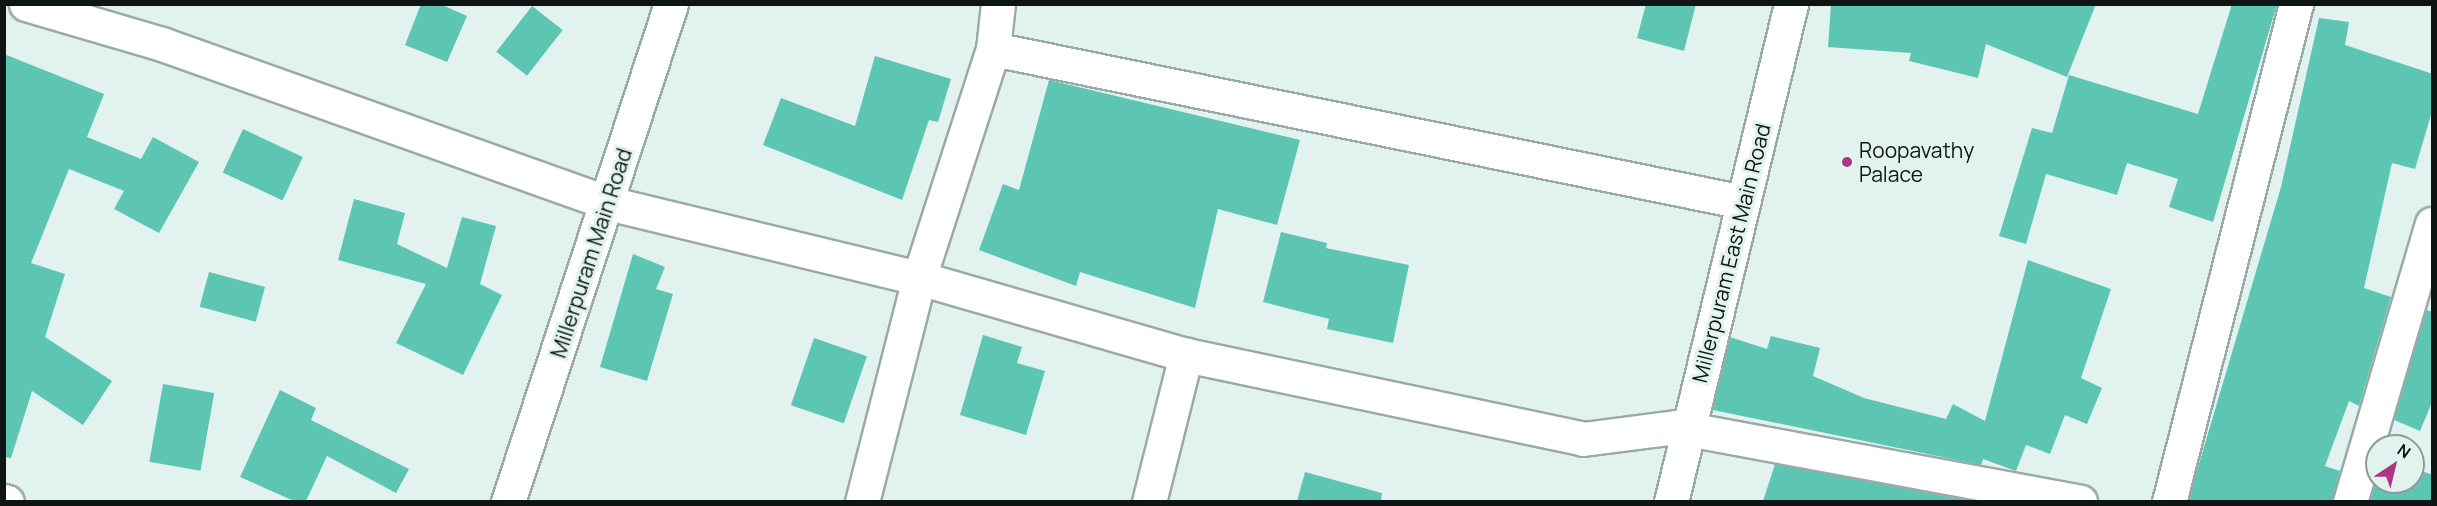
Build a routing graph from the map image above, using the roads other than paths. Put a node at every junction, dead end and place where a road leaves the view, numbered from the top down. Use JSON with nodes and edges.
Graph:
{"nodes":[{"id":1,"x":26,"y":4,"type":"edge"},
{"id":2,"x":671,"y":4,"type":"edge"},
{"id":3,"x":998,"y":4,"type":"edge"},
{"id":4,"x":1791,"y":4,"type":"edge"},
{"id":5,"x":2296,"y":4,"type":"edge"},
{"id":6,"x":993,"y":49,"type":"junction"},
{"id":7,"x":1743,"y":202,"type":"junction"},
{"id":8,"x":608,"y":203,"type":"junction"},
{"id":9,"x":2433,"y":224,"type":"edge"},
{"id":10,"x":919,"y":278,"type":"junction"},
{"id":11,"x":1186,"y":354,"type":"junction"},
{"id":12,"x":1688,"y":429,"type":"junction"},
{"id":13,"x":508,"y":501,"type":"edge"},
{"id":14,"x":862,"y":501,"type":"edge"},
{"id":15,"x":1149,"y":501,"type":"edge"},
{"id":16,"x":1671,"y":501,"type":"edge"},
{"id":17,"x":2080,"y":501,"type":"edge"},
{"id":18,"x":2169,"y":501,"type":"edge"},
{"id":19,"x":2350,"y":501,"type":"edge"}],
"edges":[{"from":1,"to":8,"type":"street"},
{"from":2,"to":8,"type":"street","name":"Millerpuram Main Road"},
{"from":3,"to":6,"type":"street"},
{"from":4,"to":7,"type":"street","name":"Millerpuram East Main Road"},
{"from":5,"to":18,"type":"street"},
{"from":6,"to":7,"type":"street"},
{"from":6,"to":10,"type":"street"},
{"from":7,"to":12,"type":"street","name":"Millerpuram East Main Road"},
{"from":8,"to":10,"type":"street"},
{"from":8,"to":13,"type":"street","name":"Millerpuram Main Road"},
{"from":9,"to":19,"type":"street"},
{"from":10,"to":11,"type":"street"},
{"from":10,"to":14,"type":"street"},
{"from":11,"to":12,"type":"street"},
{"from":11,"to":15,"type":"street"},
{"from":12,"to":16,"type":"street","name":"Millerpuram East Main Road"},
{"from":12,"to":17,"type":"street"}]}
